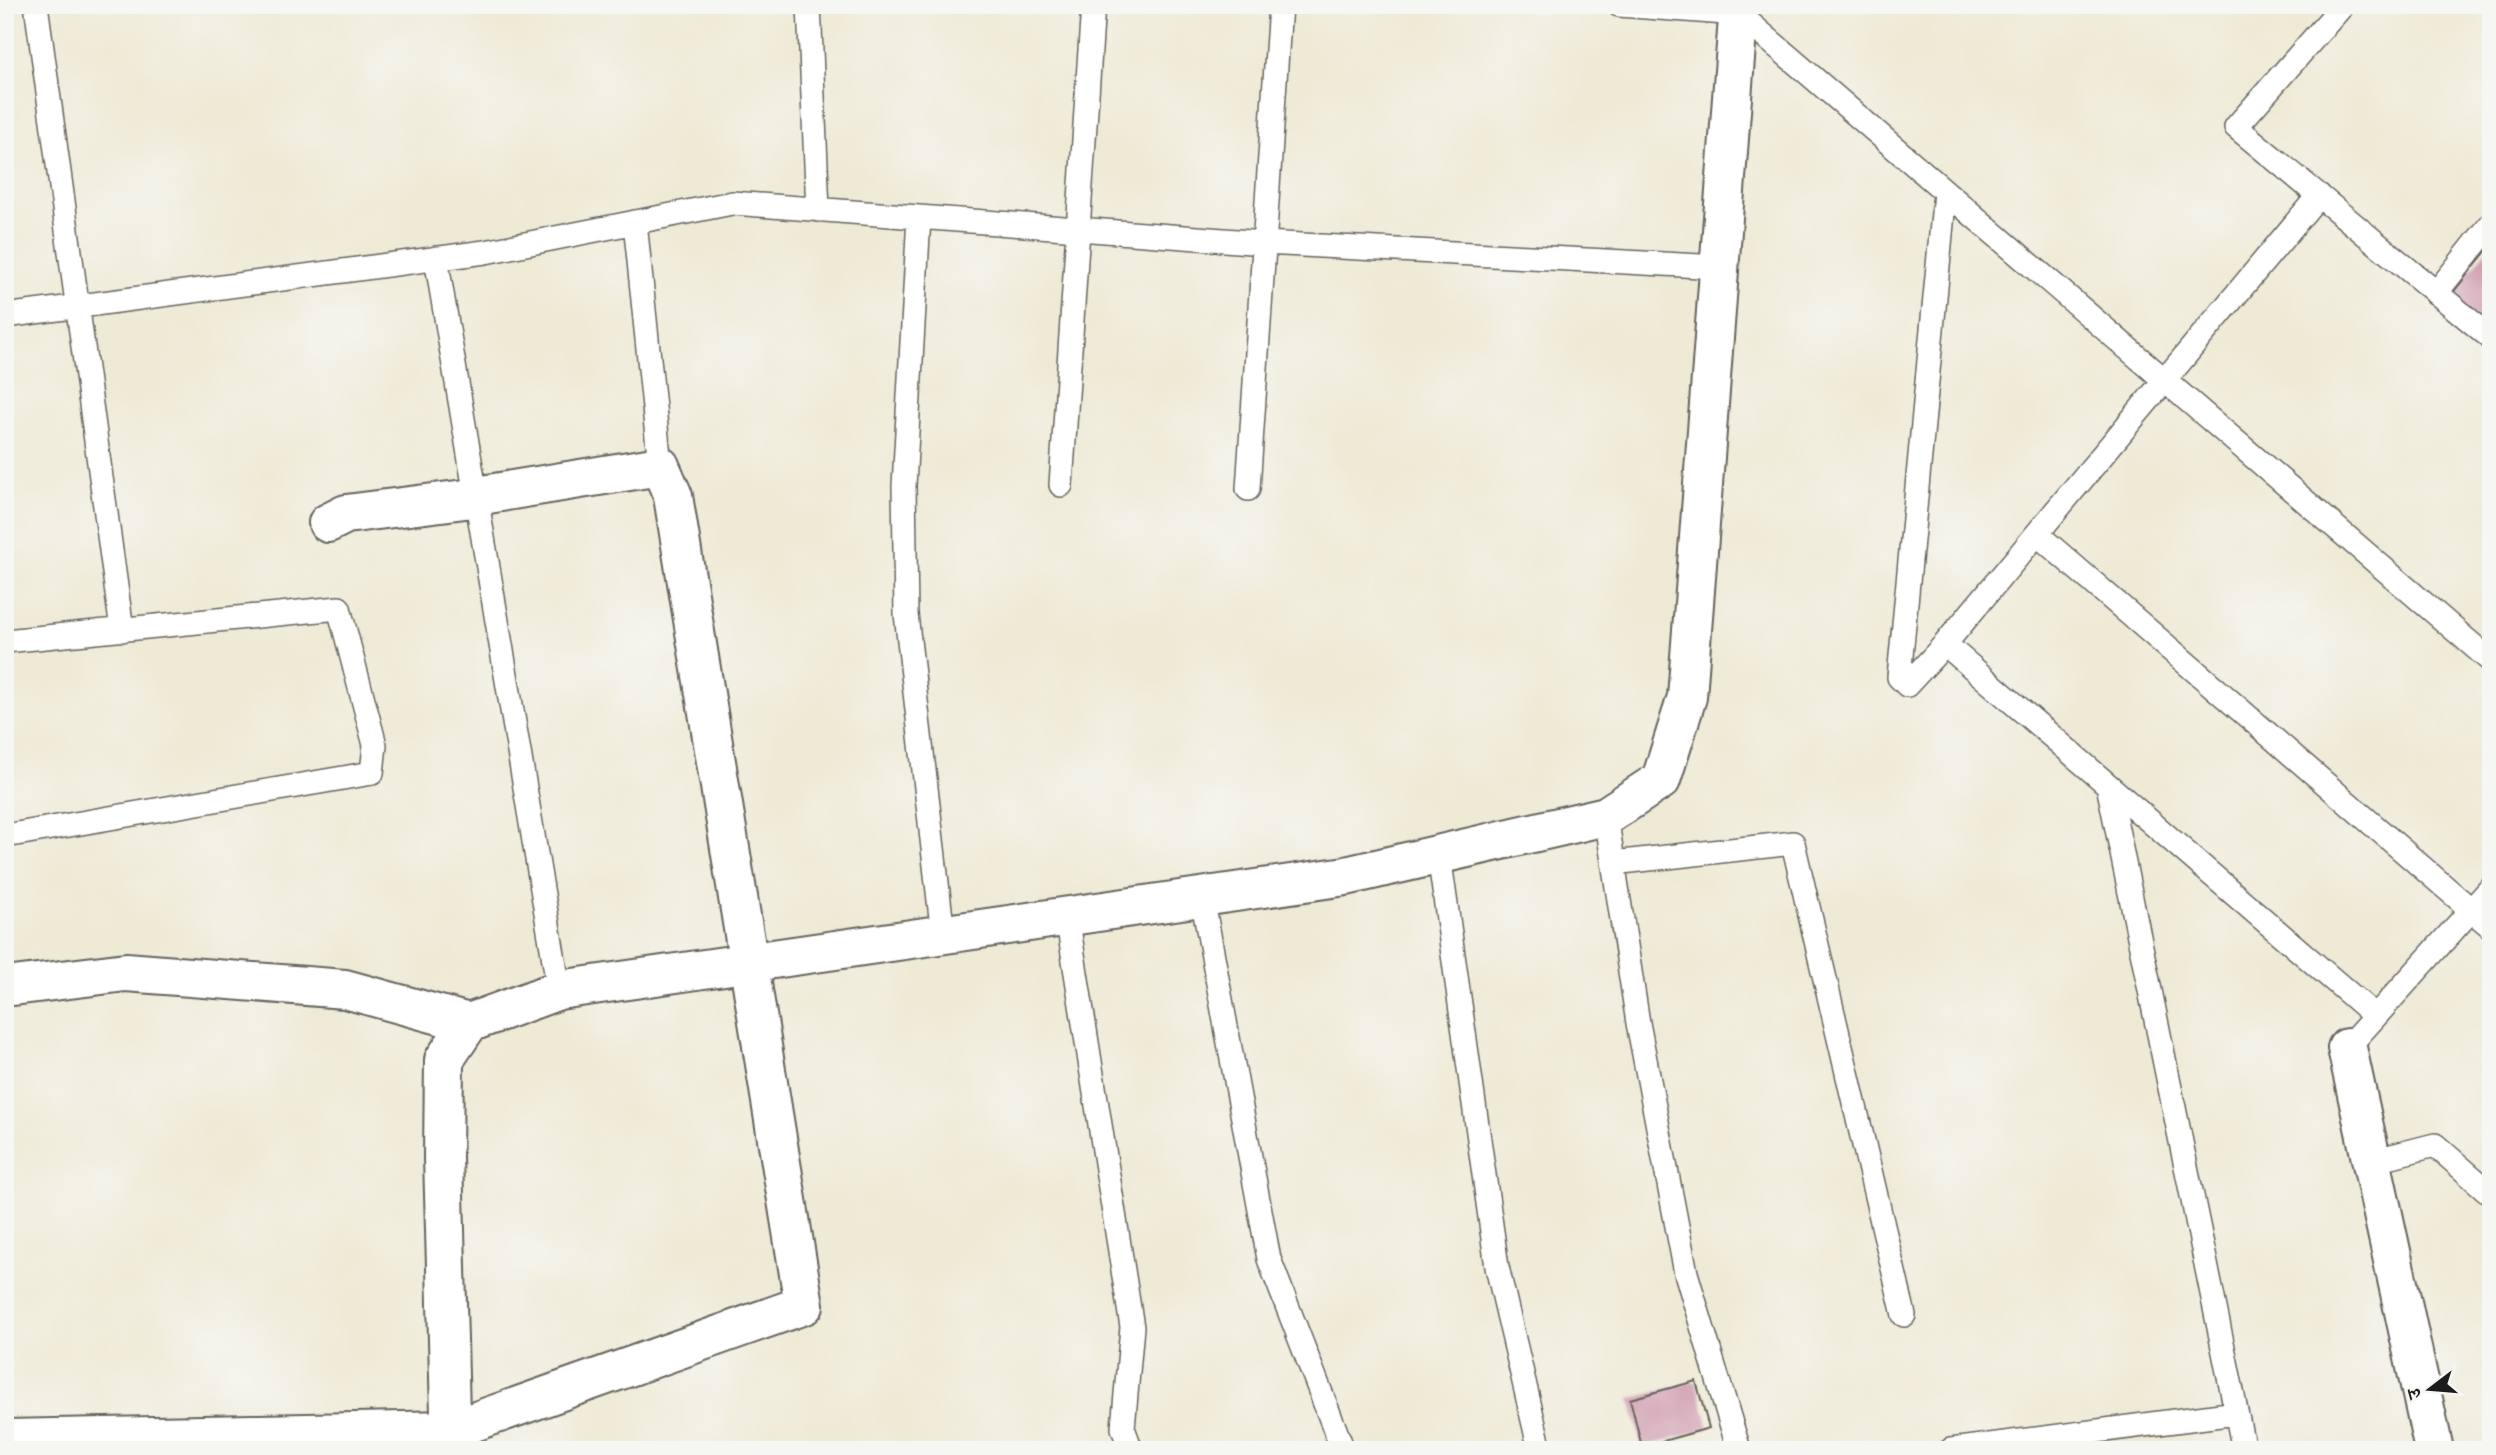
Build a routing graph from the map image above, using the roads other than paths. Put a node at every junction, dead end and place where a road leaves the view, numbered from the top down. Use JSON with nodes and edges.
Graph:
{"nodes":[{"id":1,"x":809,"y":5,"type":"edge"},
{"id":2,"x":1093,"y":5,"type":"edge"},
{"id":3,"x":1280,"y":5,"type":"edge"},
{"id":4,"x":1619,"y":5,"type":"edge"},
{"id":5,"x":2343,"y":5,"type":"edge"},
{"id":6,"x":1739,"y":9,"type":"edge"},
{"id":7,"x":37,"y":12,"type":"dead end"},
{"id":8,"x":1945,"y":192,"type":"junction"},
{"id":9,"x":2319,"y":195,"type":"junction"},
{"id":10,"x":818,"y":210,"type":"junction"},
{"id":11,"x":919,"y":217,"type":"junction"},
{"id":12,"x":635,"y":222,"type":"junction"},
{"id":13,"x":2491,"y":224,"type":"edge"},
{"id":14,"x":1078,"y":229,"type":"junction"},
{"id":15,"x":1264,"y":243,"type":"junction"},
{"id":16,"x":436,"y":258,"type":"junction"},
{"id":17,"x":1720,"y":267,"type":"junction"},
{"id":18,"x":2436,"y":293,"type":"junction"},
{"id":19,"x":78,"y":306,"type":"junction"},
{"id":20,"x":5,"y":316,"type":"edge"},
{"id":21,"x":2491,"y":338,"type":"edge"},
{"id":22,"x":2166,"y":382,"type":"junction"},
{"id":23,"x":660,"y":466,"type":"junction"},
{"id":24,"x":1061,"y":485,"type":"dead end"},
{"id":25,"x":1248,"y":489,"type":"dead end"},
{"id":26,"x":477,"y":501,"type":"junction"},
{"id":27,"x":328,"y":523,"type":"dead end"},
{"id":28,"x":2037,"y":534,"type":"junction"},
{"id":29,"x":122,"y":630,"type":"junction"},
{"id":30,"x":5,"y":641,"type":"edge"},
{"id":31,"x":1945,"y":644,"type":"junction"},
{"id":32,"x":2491,"y":661,"type":"edge"},
{"id":33,"x":2108,"y":785,"type":"junction"},
{"id":34,"x":1606,"y":816,"type":"junction"},
{"id":35,"x":5,"y":836,"type":"edge"},
{"id":36,"x":1439,"y":855,"type":"junction"},
{"id":37,"x":1613,"y":863,"type":"junction"},
{"id":38,"x":2491,"y":888,"type":"edge"},
{"id":39,"x":1202,"y":897,"type":"junction"},
{"id":40,"x":2471,"y":910,"type":"junction"},
{"id":41,"x":1068,"y":916,"type":"junction"},
{"id":42,"x":2491,"y":927,"type":"edge"},
{"id":43,"x":943,"y":934,"type":"junction"},
{"id":44,"x":747,"y":962,"type":"junction"},
{"id":45,"x":5,"y":987,"type":"edge"},
{"id":46,"x":559,"y":990,"type":"junction"},
{"id":47,"x":2375,"y":1016,"type":"junction"},
{"id":48,"x":469,"y":1023,"type":"junction"},
{"id":49,"x":2347,"y":1048,"type":"joint"},
{"id":50,"x":2372,"y":1161,"type":"junction"},
{"id":51,"x":2491,"y":1194,"type":"edge"},
{"id":52,"x":1904,"y":1315,"type":"dead end"},
{"id":53,"x":2236,"y":1413,"type":"junction"},
{"id":54,"x":5,"y":1439,"type":"edge"},
{"id":55,"x":451,"y":1440,"type":"edge"},
{"id":56,"x":1131,"y":1450,"type":"edge"},
{"id":57,"x":1343,"y":1450,"type":"edge"},
{"id":58,"x":1540,"y":1450,"type":"edge"},
{"id":59,"x":1739,"y":1450,"type":"edge"},
{"id":60,"x":1951,"y":1450,"type":"edge"},
{"id":61,"x":2244,"y":1450,"type":"edge"},
{"id":62,"x":2434,"y":1450,"type":"edge"}],
"edges":[{"from":1,"to":10,"type":"lane"},
{"from":2,"to":14,"type":"lane"},
{"from":3,"to":15,"type":"lane"},
{"from":4,"to":6,"type":"lane"},
{"from":5,"to":9,"type":"lane"},
{"from":6,"to":8,"type":"lane"},
{"from":6,"to":17,"type":"street"},
{"from":7,"to":19,"type":"lane"},
{"from":8,"to":22,"type":"lane"},
{"from":8,"to":31,"type":"lane"},
{"from":9,"to":18,"type":"lane"},
{"from":9,"to":22,"type":"lane"},
{"from":10,"to":11,"type":"lane"},
{"from":10,"to":12,"type":"lane"},
{"from":11,"to":14,"type":"lane"},
{"from":11,"to":43,"type":"lane"},
{"from":12,"to":16,"type":"lane"},
{"from":12,"to":23,"type":"lane"},
{"from":13,"to":18,"type":"lane"},
{"from":14,"to":15,"type":"lane"},
{"from":14,"to":24,"type":"lane"},
{"from":15,"to":17,"type":"lane"},
{"from":15,"to":25,"type":"lane"},
{"from":16,"to":19,"type":"lane"},
{"from":16,"to":26,"type":"lane"},
{"from":17,"to":34,"type":"street"},
{"from":18,"to":21,"type":"lane"},
{"from":19,"to":20,"type":"lane"},
{"from":19,"to":29,"type":"lane"},
{"from":22,"to":28,"type":"lane"},
{"from":22,"to":32,"type":"lane"},
{"from":23,"to":26,"type":"street"},
{"from":23,"to":44,"type":"street"},
{"from":26,"to":27,"type":"street"},
{"from":26,"to":46,"type":"lane"},
{"from":28,"to":31,"type":"lane"},
{"from":28,"to":40,"type":"lane"},
{"from":29,"to":30,"type":"lane"},
{"from":29,"to":35,"type":"lane"},
{"from":31,"to":33,"type":"lane"},
{"from":33,"to":47,"type":"lane"},
{"from":33,"to":53,"type":"lane"},
{"from":34,"to":36,"type":"street"},
{"from":34,"to":37,"type":"lane"},
{"from":36,"to":39,"type":"street"},
{"from":36,"to":58,"type":"lane"},
{"from":37,"to":52,"type":"lane"},
{"from":37,"to":59,"type":"lane"},
{"from":38,"to":40,"type":"lane"},
{"from":39,"to":41,"type":"street"},
{"from":39,"to":57,"type":"lane"},
{"from":40,"to":42,"type":"lane"},
{"from":40,"to":47,"type":"lane"},
{"from":41,"to":43,"type":"street"},
{"from":41,"to":56,"type":"lane"},
{"from":43,"to":44,"type":"street"},
{"from":44,"to":46,"type":"street"},
{"from":44,"to":55,"type":"street"},
{"from":45,"to":48,"type":"street"},
{"from":46,"to":48,"type":"street"},
{"from":47,"to":49,"type":"lane"},
{"from":48,"to":55,"type":"street"},
{"from":49,"to":50,"type":"street"},
{"from":50,"to":51,"type":"lane"},
{"from":50,"to":62,"type":"street"},
{"from":53,"to":60,"type":"lane"},
{"from":53,"to":61,"type":"lane"},
{"from":54,"to":55,"type":"street"}]}
